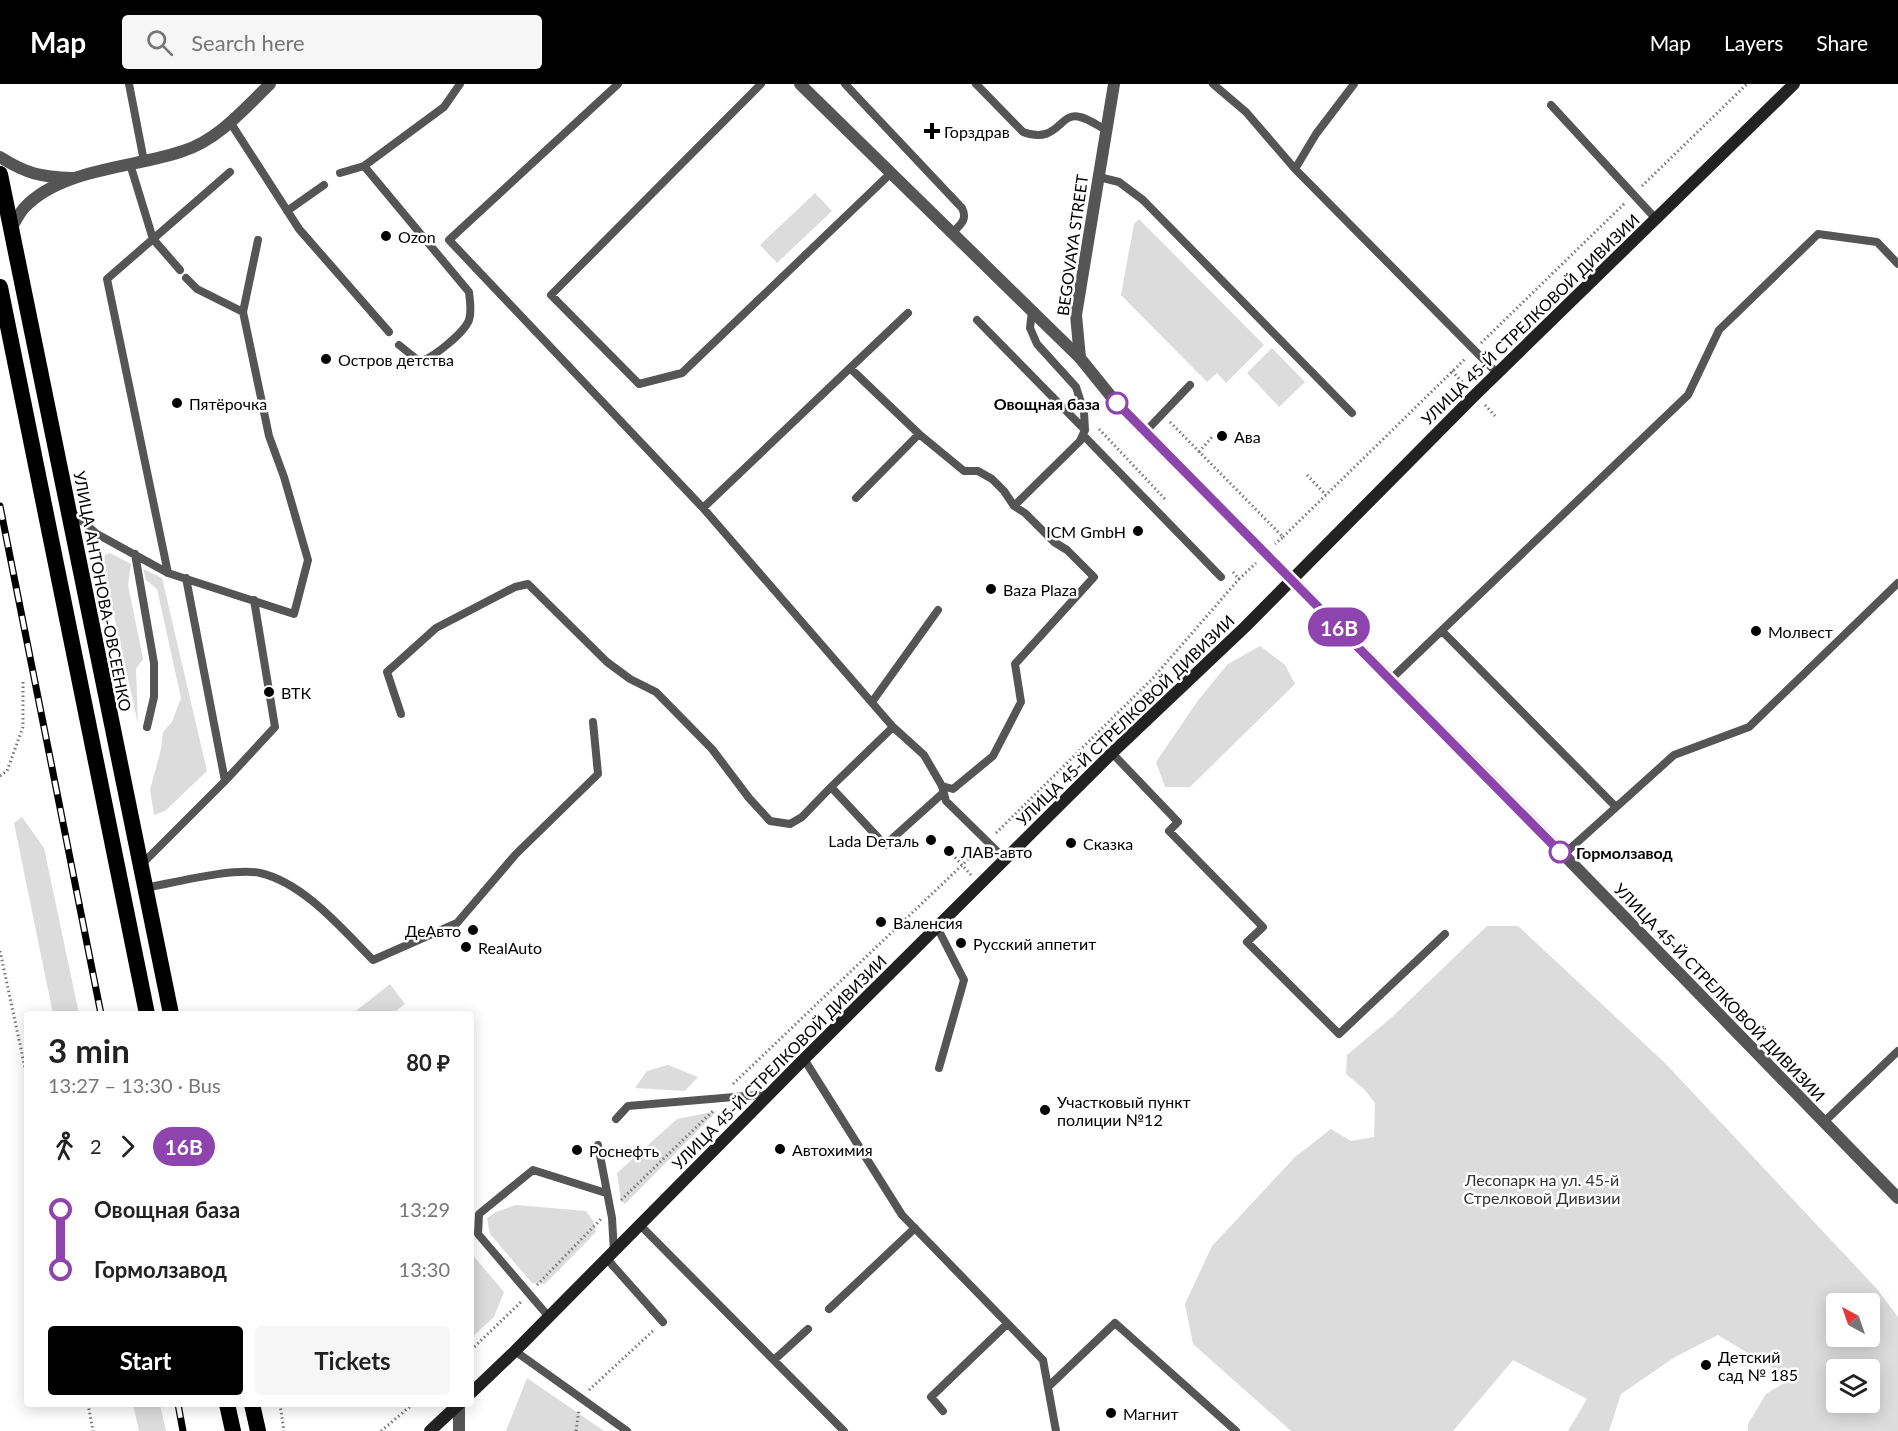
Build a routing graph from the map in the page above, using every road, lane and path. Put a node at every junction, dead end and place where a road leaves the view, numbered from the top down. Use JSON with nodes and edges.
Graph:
{"nodes":[{"id":1,"x":129,"y":84,"type":"edge"},
{"id":2,"x":270,"y":84,"type":"edge"},
{"id":3,"x":460,"y":84,"type":"edge"},
{"id":4,"x":618,"y":84,"type":"edge"},
{"id":5,"x":761,"y":84,"type":"edge"},
{"id":6,"x":800,"y":84,"type":"edge"},
{"id":7,"x":845,"y":84,"type":"edge"},
{"id":8,"x":976,"y":84,"type":"edge"},
{"id":9,"x":1114,"y":84,"type":"edge"},
{"id":10,"x":1213,"y":84,"type":"edge"},
{"id":11,"x":1353,"y":84,"type":"edge"},
{"id":12,"x":1747,"y":84,"type":"edge"},
{"id":13,"x":1794,"y":84,"type":"edge"},
{"id":14,"x":1551,"y":105,"type":"dead end"},
{"id":15,"x":230,"y":122,"type":"junction"},
{"id":16,"x":1106,"y":130,"type":"junction"},
{"id":17,"x":0,"y":157,"type":"edge"},
{"id":18,"x":144,"y":161,"type":"junction"},
{"id":19,"x":130,"y":164,"type":"junction"},
{"id":20,"x":363,"y":166,"type":"junction"},
{"id":21,"x":1295,"y":169,"type":"junction"},
{"id":22,"x":230,"y":172,"type":"dead end"},
{"id":23,"x":340,"y":172,"type":"dead end"},
{"id":24,"x":891,"y":173,"type":"junction"},
{"id":25,"x":0,"y":174,"type":"edge"},
{"id":26,"x":1099,"y":177,"type":"junction"},
{"id":27,"x":73,"y":178,"type":"junction"},
{"id":28,"x":324,"y":185,"type":"dead end"},
{"id":29,"x":1634,"y":194,"type":"junction"},
{"id":30,"x":287,"y":211,"type":"junction"},
{"id":31,"x":1656,"y":219,"type":"junction"},
{"id":32,"x":11,"y":228,"type":"junction"},
{"id":33,"x":952,"y":233,"type":"junction"},
{"id":34,"x":153,"y":239,"type":"junction"},
{"id":35,"x":258,"y":240,"type":"dead end"},
{"id":36,"x":1898,"y":264,"type":"edge"},
{"id":37,"x":180,"y":270,"type":"dead end"},
{"id":38,"x":186,"y":278,"type":"dead end"},
{"id":39,"x":0,"y":287,"type":"edge"},
{"id":40,"x":1032,"y":310,"type":"junction"},
{"id":41,"x":243,"y":312,"type":"junction"},
{"id":42,"x":908,"y":313,"type":"dead end"},
{"id":43,"x":977,"y":320,"type":"dead end"},
{"id":44,"x":388,"y":332,"type":"dead end"},
{"id":45,"x":399,"y":345,"type":"dead end"},
{"id":46,"x":1474,"y":350,"type":"junction"},
{"id":47,"x":1080,"y":358,"type":"junction"},
{"id":48,"x":850,"y":368,"type":"junction"},
{"id":49,"x":1497,"y":373,"type":"junction"},
{"id":50,"x":1190,"y":384,"type":"dead end"},
{"id":51,"x":1352,"y":413,"type":"dead end"},
{"id":52,"x":1145,"y":432,"type":"junction"},
{"id":53,"x":1084,"y":433,"type":"junction"},
{"id":54,"x":919,"y":434,"type":"junction"},
{"id":55,"x":1212,"y":437,"type":"dead end"},
{"id":56,"x":1199,"y":452,"type":"dead end"},
{"id":57,"x":1307,"y":475,"type":"dead end"},
{"id":58,"x":1326,"y":495,"type":"junction"},
{"id":59,"x":856,"y":498,"type":"dead end"},
{"id":60,"x":1014,"y":506,"type":"junction"},
{"id":61,"x":703,"y":508,"type":"junction"},
{"id":62,"x":68,"y":510,"type":"junction"},
{"id":63,"x":1282,"y":537,"type":"dead end"},
{"id":64,"x":135,"y":554,"type":"junction"},
{"id":65,"x":168,"y":573,"type":"junction"},
{"id":66,"x":1221,"y":577,"type":"dead end"},
{"id":67,"x":186,"y":578,"type":"junction"},
{"id":68,"x":1239,"y":579,"type":"dead end"},
{"id":69,"x":1292,"y":579,"type":"junction"},
{"id":70,"x":1898,"y":583,"type":"edge"},
{"id":71,"x":254,"y":600,"type":"junction"},
{"id":72,"x":938,"y":610,"type":"dead end"},
{"id":73,"x":1442,"y":631,"type":"junction"},
{"id":74,"x":1391,"y":679,"type":"junction"},
{"id":75,"x":23,"y":680,"type":"dead end"},
{"id":76,"x":872,"y":702,"type":"junction"},
{"id":77,"x":401,"y":714,"type":"dead end"},
{"id":78,"x":593,"y":722,"type":"dead end"},
{"id":79,"x":147,"y":727,"type":"dead end"},
{"id":80,"x":893,"y":727,"type":"junction"},
{"id":81,"x":1112,"y":753,"type":"junction"},
{"id":82,"x":0,"y":776,"type":"edge"},
{"id":83,"x":225,"y":781,"type":"junction"},
{"id":84,"x":831,"y":787,"type":"junction"},
{"id":85,"x":942,"y":789,"type":"junction"},
{"id":86,"x":1616,"y":807,"type":"junction"},
{"id":87,"x":987,"y":842,"type":"junction"},
{"id":88,"x":952,"y":854,"type":"dead end"},
{"id":89,"x":1563,"y":855,"type":"junction"},
{"id":90,"x":1005,"y":859,"type":"junction"},
{"id":91,"x":140,"y":866,"type":"junction"},
{"id":92,"x":962,"y":866,"type":"junction"},
{"id":93,"x":980,"y":884,"type":"junction"},
{"id":94,"x":144,"y":888,"type":"junction"},
{"id":95,"x":937,"y":927,"type":"junction"},
{"id":96,"x":1445,"y":934,"type":"dead end"},
{"id":97,"x":0,"y":951,"type":"edge"},
{"id":98,"x":146,"y":1011,"type":"edge"},
{"id":99,"x":170,"y":1011,"type":"edge"},
{"id":100,"x":1898,"y":1051,"type":"edge"},
{"id":101,"x":804,"y":1059,"type":"junction"},
{"id":102,"x":24,"y":1063,"type":"edge"},
{"id":103,"x":939,"y":1068,"type":"dead end"},
{"id":104,"x":770,"y":1094,"type":"junction"},
{"id":105,"x":722,"y":1098,"type":"junction"},
{"id":106,"x":616,"y":1119,"type":"dead end"},
{"id":107,"x":1824,"y":1122,"type":"junction"},
{"id":108,"x":598,"y":1145,"type":"dead end"},
{"id":109,"x":606,"y":1193,"type":"junction"},
{"id":110,"x":1898,"y":1198,"type":"edge"},
{"id":111,"x":610,"y":1211,"type":"junction"},
{"id":112,"x":640,"y":1225,"type":"junction"},
{"id":113,"x":915,"y":1228,"type":"junction"},
{"id":114,"x":610,"y":1255,"type":"junction"},
{"id":115,"x":528,"y":1294,"type":"junction"},
{"id":116,"x":829,"y":1309,"type":"dead end"},
{"id":117,"x":549,"y":1317,"type":"junction"},
{"id":118,"x":663,"y":1322,"type":"joint"},
{"id":119,"x":1007,"y":1324,"type":"junction"},
{"id":120,"x":808,"y":1329,"type":"dead end"},
{"id":121,"x":474,"y":1347,"type":"edge"},
{"id":122,"x":515,"y":1351,"type":"junction"},
{"id":123,"x":774,"y":1360,"type":"junction"},
{"id":124,"x":1048,"y":1387,"type":"junction"},
{"id":125,"x":474,"y":1390,"type":"edge"},
{"id":126,"x":580,"y":1398,"type":"junction"},
{"id":127,"x":89,"y":1407,"type":"edge"},
{"id":128,"x":228,"y":1407,"type":"edge"},
{"id":129,"x":253,"y":1407,"type":"edge"},
{"id":130,"x":280,"y":1407,"type":"edge"},
{"id":131,"x":409,"y":1407,"type":"edge"},
{"id":132,"x":456,"y":1407,"type":"edge"},
{"id":133,"x":459,"y":1407,"type":"edge"},
{"id":134,"x":943,"y":1411,"type":"dead end"},
{"id":135,"x":93,"y":1431,"type":"edge"},
{"id":136,"x":233,"y":1431,"type":"edge"},
{"id":137,"x":258,"y":1431,"type":"edge"},
{"id":138,"x":284,"y":1431,"type":"edge"},
{"id":139,"x":381,"y":1431,"type":"edge"},
{"id":140,"x":430,"y":1431,"type":"edge"},
{"id":141,"x":459,"y":1431,"type":"edge"},
{"id":142,"x":576,"y":1431,"type":"edge"},
{"id":143,"x":627,"y":1431,"type":"edge"},
{"id":144,"x":844,"y":1431,"type":"edge"},
{"id":145,"x":1056,"y":1431,"type":"edge"},
{"id":146,"x":1236,"y":1431,"type":"edge"}],
"edges":[{"from":1,"to":18,"type":"lane"},
{"from":2,"to":15,"type":"street"},
{"from":3,"to":20,"type":"lane"},
{"from":4,"to":61,"type":"lane"},
{"from":5,"to":24,"type":"lane"},
{"from":6,"to":24,"type":"street"},
{"from":7,"to":33,"type":"lane"},
{"from":8,"to":16,"type":"lane"},
{"from":9,"to":16,"type":"street","name":"BEGOVAYA STREET"},
{"from":10,"to":21,"type":"lane"},
{"from":11,"to":21,"type":"lane"},
{"from":12,"to":29,"type":"path"},
{"from":13,"to":31,"type":"main road","name":"УЛИЦА 45-Й СТРЕЛКОВОЙ ДИВИЗИИ"},
{"from":14,"to":29,"type":"lane"},
{"from":15,"to":18,"type":"street"},
{"from":15,"to":30,"type":"lane"},
{"from":16,"to":26,"type":"street","name":"BEGOVAYA STREET"},
{"from":17,"to":27,"type":"street"},
{"from":18,"to":19,"type":"street"},
{"from":19,"to":27,"type":"street"},
{"from":19,"to":34,"type":"lane"},
{"from":20,"to":23,"type":"lane"},
{"from":20,"to":45,"type":"lane"},
{"from":21,"to":46,"type":"lane"},
{"from":22,"to":34,"type":"lane"},
{"from":24,"to":33,"type":"street"},
{"from":25,"to":32,"type":"highway","name":"УЛИЦА АНТОНОВА-ОВСЕЕНКО"},
{"from":26,"to":47,"type":"street","name":"BEGOVAYA STREET"},
{"from":26,"to":51,"type":"lane"},
{"from":27,"to":32,"type":"street"},
{"from":28,"to":30,"type":"lane"},
{"from":29,"to":31,"type":"lane"},
{"from":29,"to":46,"type":"path"},
{"from":30,"to":44,"type":"lane"},
{"from":31,"to":49,"type":"main road","name":"УЛИЦА 45-Й СТРЕЛКОВОЙ ДИВИЗИИ"},
{"from":32,"to":62,"type":"highway","name":"УЛИЦА АНТОНОВА-ОВСЕЕНКО"},
{"from":33,"to":40,"type":"street"},
{"from":34,"to":37,"type":"lane"},
{"from":34,"to":65,"type":"lane"},
{"from":35,"to":41,"type":"lane"},
{"from":36,"to":73,"type":"lane"},
{"from":38,"to":41,"type":"lane"},
{"from":39,"to":98,"type":"highway"},
{"from":40,"to":47,"type":"street"},
{"from":40,"to":53,"type":"lane"},
{"from":41,"to":71,"type":"lane"},
{"from":42,"to":48,"type":"lane"},
{"from":43,"to":53,"type":"lane"},
{"from":46,"to":49,"type":"lane"},
{"from":46,"to":58,"type":"path"},
{"from":47,"to":52,"type":"street"},
{"from":48,"to":54,"type":"lane"},
{"from":48,"to":61,"type":"lane"},
{"from":49,"to":69,"type":"main road","name":"УЛИЦА 45-Й СТРЕЛКОВОЙ ДИВИЗИИ"},
{"from":50,"to":52,"type":"lane"},
{"from":52,"to":69,"type":"street"},
{"from":53,"to":60,"type":"lane"},
{"from":53,"to":66,"type":"lane"},
{"from":54,"to":59,"type":"lane"},
{"from":54,"to":60,"type":"lane"},
{"from":55,"to":56,"type":"path"},
{"from":57,"to":58,"type":"path"},
{"from":58,"to":63,"type":"path"},
{"from":60,"to":85,"type":"lane"},
{"from":61,"to":76,"type":"lane"},
{"from":62,"to":64,"type":"lane"},
{"from":62,"to":91,"type":"highway","name":"УЛИЦА АНТОНОВА-ОВСЕЕНКО"},
{"from":64,"to":65,"type":"lane"},
{"from":64,"to":79,"type":"lane"},
{"from":65,"to":67,"type":"lane"},
{"from":67,"to":71,"type":"lane"},
{"from":67,"to":83,"type":"lane"},
{"from":68,"to":87,"type":"path"},
{"from":69,"to":74,"type":"street","name":"УЛИЦА 45-Й СТРЕЛКОВОЙ ДИВИЗИИ"},
{"from":69,"to":81,"type":"main road","name":"УЛИЦА 45-Й СТРЕЛКОВОЙ ДИВИЗИИ"},
{"from":70,"to":86,"type":"lane"},
{"from":71,"to":83,"type":"lane"},
{"from":72,"to":76,"type":"lane"},
{"from":73,"to":74,"type":"lane"},
{"from":73,"to":86,"type":"lane"},
{"from":74,"to":89,"type":"street","name":"УЛИЦА 45-Й СТРЕЛКОВОЙ ДИВИЗИИ"},
{"from":75,"to":82,"type":"path"},
{"from":76,"to":80,"type":"lane"},
{"from":77,"to":84,"type":"lane"},
{"from":78,"to":94,"type":"lane"},
{"from":80,"to":84,"type":"lane"},
{"from":80,"to":85,"type":"lane"},
{"from":81,"to":90,"type":"main road","name":"УЛИЦА 45-Й СТРЕЛКОВОЙ ДИВИЗИИ"},
{"from":81,"to":96,"type":"lane"},
{"from":83,"to":91,"type":"lane"},
{"from":84,"to":85,"type":"lane"},
{"from":85,"to":87,"type":"lane"},
{"from":86,"to":89,"type":"lane"},
{"from":87,"to":90,"type":"lane"},
{"from":87,"to":92,"type":"path"},
{"from":88,"to":92,"type":"path"},
{"from":89,"to":107,"type":"street","name":"УЛИЦА 45-Й СТРЕЛКОВОЙ ДИВИЗИИ"},
{"from":90,"to":93,"type":"main road","name":"УЛИЦА 45-Й СТРЕЛКОВОЙ ДИВИЗИИ"},
{"from":91,"to":94,"type":"highway","name":"УЛИЦА АНТОНОВА-ОВСЕЕНКО"},
{"from":92,"to":93,"type":"path"},
{"from":92,"to":105,"type":"path"},
{"from":93,"to":95,"type":"main road","name":"УЛИЦА 45-Й СТРЕЛКОВОЙ ДИВИЗИИ"},
{"from":94,"to":99,"type":"highway","name":"УЛИЦА АНТОНОВА-ОВСЕЕНКО"},
{"from":95,"to":101,"type":"main road","name":"УЛИЦА 45-Й СТРЕЛКОВОЙ ДИВИЗИИ"},
{"from":95,"to":103,"type":"lane"},
{"from":97,"to":102,"type":"path"},
{"from":100,"to":107,"type":"lane"},
{"from":101,"to":104,"type":"main road","name":"УЛИЦА 45-Й СТРЕЛКОВОЙ ДИВИЗИИ"},
{"from":101,"to":113,"type":"lane"},
{"from":104,"to":105,"type":"lane"},
{"from":104,"to":112,"type":"main road","name":"УЛИЦА 45-Й СТРЕЛКОВОЙ ДИВИЗИИ"},
{"from":105,"to":106,"type":"lane"},
{"from":105,"to":111,"type":"path"},
{"from":107,"to":110,"type":"street","name":"УЛИЦА 45-Й СТРЕЛКОВОЙ ДИВИЗИИ"},
{"from":108,"to":109,"type":"lane"},
{"from":109,"to":111,"type":"lane"},
{"from":109,"to":115,"type":"lane"},
{"from":111,"to":114,"type":"lane"},
{"from":111,"to":115,"type":"path"},
{"from":112,"to":114,"type":"main road","name":"УЛИЦА 45-Й СТРЕЛКОВОЙ ДИВИЗИИ"},
{"from":112,"to":123,"type":"lane"},
{"from":113,"to":116,"type":"lane"},
{"from":113,"to":119,"type":"lane"},
{"from":114,"to":117,"type":"main road","name":"УЛИЦА 45-Й СТРЕЛКОВОЙ ДИВИЗИИ"},
{"from":114,"to":118,"type":"lane"},
{"from":115,"to":117,"type":"lane"},
{"from":115,"to":121,"type":"path"},
{"from":117,"to":122,"type":"main road","name":"УЛИЦА 45-Й СТРЕЛКОВОЙ ДИВИЗИИ"},
{"from":118,"to":126,"type":"path"},
{"from":119,"to":124,"type":"lane"},
{"from":119,"to":134,"type":"lane"},
{"from":120,"to":123,"type":"lane"},
{"from":122,"to":125,"type":"main road","name":"УЛИЦА 45-Й СТРЕЛКОВОЙ ДИВИЗИИ"},
{"from":122,"to":126,"type":"lane"},
{"from":123,"to":144,"type":"lane"},
{"from":124,"to":145,"type":"lane"},
{"from":124,"to":146,"type":"lane"},
{"from":126,"to":142,"type":"path"},
{"from":126,"to":143,"type":"lane"},
{"from":127,"to":135,"type":"path"},
{"from":128,"to":136,"type":"highway"},
{"from":129,"to":137,"type":"highway"},
{"from":130,"to":138,"type":"path"},
{"from":131,"to":139,"type":"path"},
{"from":132,"to":140,"type":"main road"},
{"from":133,"to":141,"type":"street"}]}
